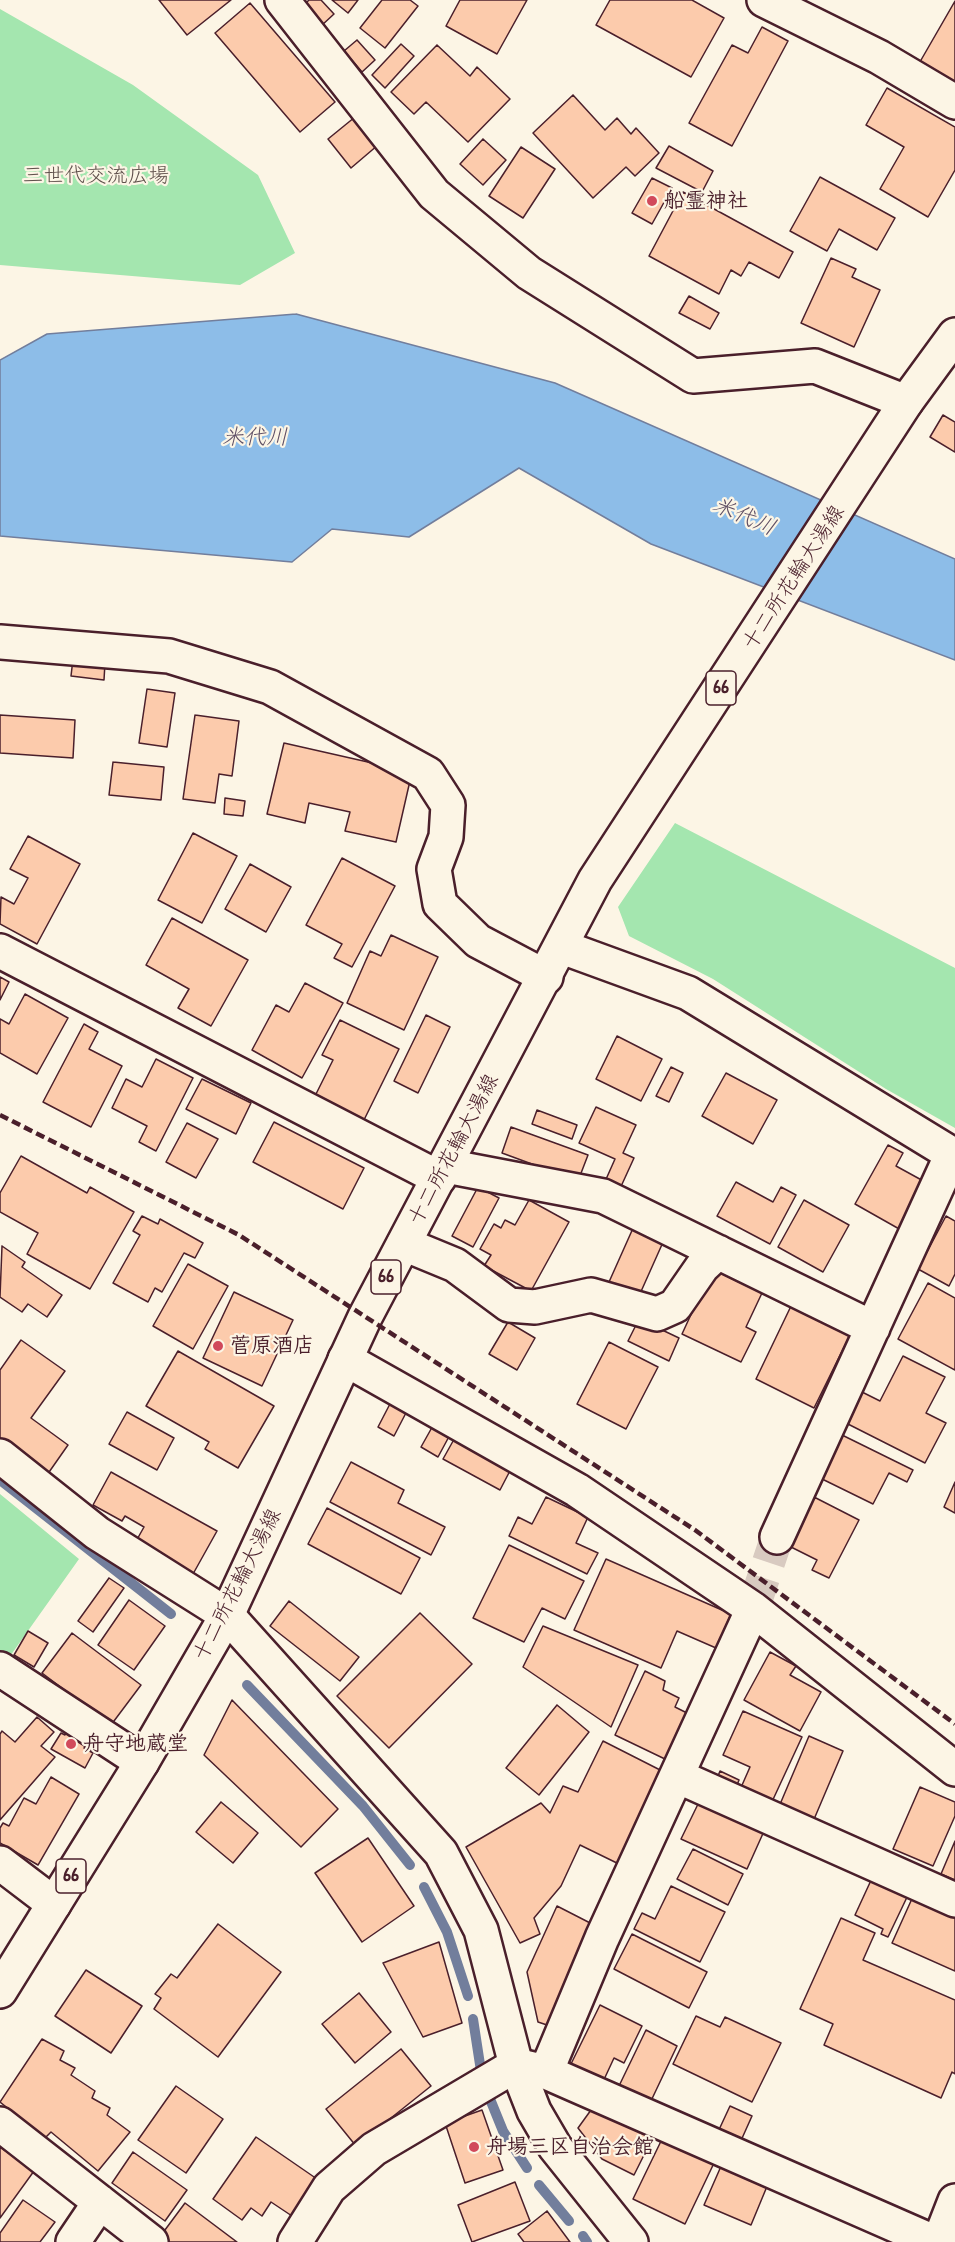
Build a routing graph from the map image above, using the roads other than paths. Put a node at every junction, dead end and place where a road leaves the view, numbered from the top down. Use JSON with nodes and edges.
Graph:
{"nodes":[{"id":1,"x":282,"y":0,"type":"edge"},
{"id":2,"x":764,"y":0,"type":"edge"},
{"id":3,"x":955,"y":102,"type":"edge"},
{"id":4,"x":955,"y":335,"type":"edge"},
{"id":5,"x":906,"y":402,"type":"junction"},
{"id":6,"x":0,"y":642,"type":"edge"},
{"id":7,"x":562,"y":947,"type":"junction"},
{"id":8,"x":0,"y":951,"type":"edge"},
{"id":9,"x":546,"y":977,"type":"junction"},
{"id":10,"x":953,"y":1155,"type":"edge"},
{"id":11,"x":442,"y":1172,"type":"junction"},
{"id":12,"x":404,"y":1244,"type":"junction"},
{"id":13,"x":718,"y":1252,"type":"junction"},
{"id":14,"x":873,"y":1328,"type":"junction"},
{"id":15,"x":345,"y":1359,"type":"junction"},
{"id":16,"x":0,"y":1456,"type":"edge"},
{"id":17,"x":777,"y":1537,"type":"tunnel mouth"},
{"id":18,"x":753,"y":1609,"type":"junction"},
{"id":19,"x":227,"y":1615,"type":"junction"},
{"id":20,"x":0,"y":1669,"type":"edge"},
{"id":21,"x":142,"y":1762,"type":"junction"},
{"id":22,"x":955,"y":1769,"type":"edge"},
{"id":23,"x":677,"y":1776,"type":"junction"},
{"id":24,"x":0,"y":1863,"type":"edge"},
{"id":25,"x":955,"y":1900,"type":"edge"},
{"id":26,"x":54,"y":1904,"type":"junction"},
{"id":27,"x":0,"y":1991,"type":"edge"},
{"id":28,"x":531,"y":2068,"type":"junction"},
{"id":29,"x":0,"y":2124,"type":"edge"},
{"id":30,"x":955,"y":2201,"type":"edge"},
{"id":31,"x":100,"y":2202,"type":"junction"},
{"id":32,"x":73,"y":2242,"type":"edge"},
{"id":33,"x":151,"y":2242,"type":"edge"},
{"id":34,"x":295,"y":2242,"type":"edge"},
{"id":35,"x":631,"y":2242,"type":"edge"},
{"id":36,"x":937,"y":2242,"type":"edge"}],
"edges":[{"from":1,"to":5,"type":"street"},
{"from":2,"to":3,"type":"street"},
{"from":4,"to":5,"type":"street","name":"十二所花輪大湯線","number":"66"},
{"from":5,"to":7,"type":"street","name":"十二所花輪大湯線","number":"66"},
{"from":6,"to":9,"type":"street"},
{"from":7,"to":9,"type":"street","name":"十二所花輪大湯線","number":"66"},
{"from":7,"to":10,"type":"street"},
{"from":8,"to":11,"type":"street"},
{"from":9,"to":11,"type":"street","name":"十二所花輪大湯線","number":"66"},
{"from":10,"to":14,"type":"street"},
{"from":11,"to":12,"type":"street","name":"十二所花輪大湯線","number":"66"},
{"from":11,"to":13,"type":"street"},
{"from":12,"to":13,"type":"street"},
{"from":12,"to":15,"type":"street","name":"十二所花輪大湯線","number":"66"},
{"from":13,"to":14,"type":"street"},
{"from":14,"to":17,"type":"street"},
{"from":15,"to":18,"type":"street"},
{"from":15,"to":19,"type":"street","name":"十二所花輪大湯線","number":"66"},
{"from":16,"to":19,"type":"street"},
{"from":18,"to":22,"type":"street"},
{"from":18,"to":23,"type":"street"},
{"from":19,"to":21,"type":"street","name":"十二所花輪大湯線","number":"66"},
{"from":19,"to":28,"type":"street"},
{"from":20,"to":21,"type":"street"},
{"from":21,"to":26,"type":"street","name":"十二所花輪大湯線","number":"66"},
{"from":23,"to":25,"type":"street"},
{"from":23,"to":28,"type":"street"},
{"from":24,"to":26,"type":"street"},
{"from":26,"to":27,"type":"street","name":"十二所花輪大湯線","number":"66"},
{"from":28,"to":34,"type":"street"},
{"from":28,"to":35,"type":"street"},
{"from":28,"to":36,"type":"street"},
{"from":29,"to":31,"type":"street"},
{"from":30,"to":36,"type":"street"},
{"from":31,"to":32,"type":"street"},
{"from":31,"to":33,"type":"street"}]}
